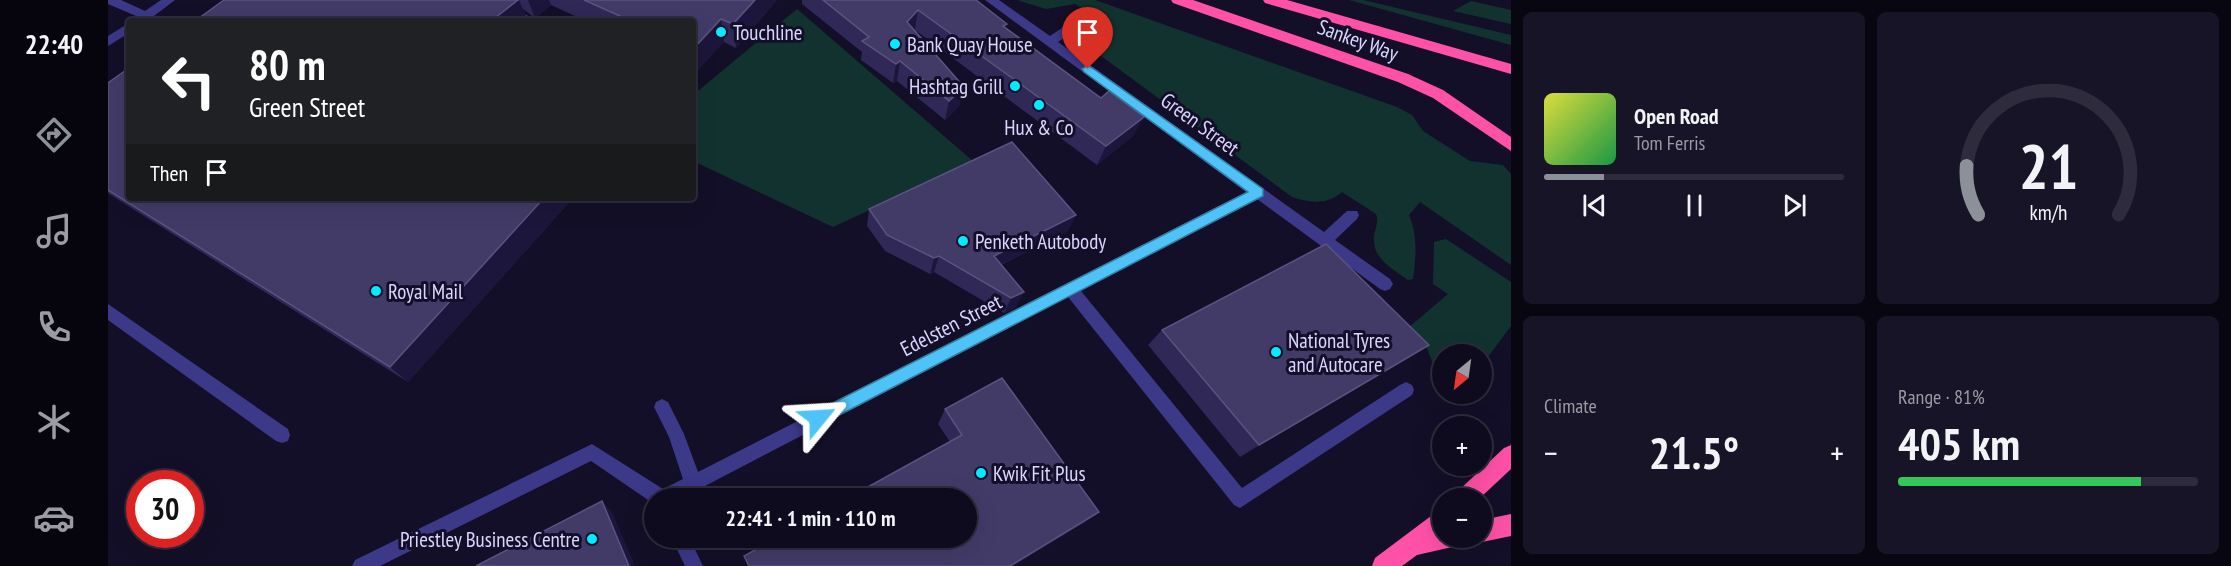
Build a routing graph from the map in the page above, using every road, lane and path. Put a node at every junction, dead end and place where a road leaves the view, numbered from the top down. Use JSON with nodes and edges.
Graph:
{"nodes":[{"id":1,"x":110,"y":0,"type":"edge"},
{"id":2,"x":169,"y":0,"type":"edge"},
{"id":3,"x":502,"y":0,"type":"edge"},
{"id":4,"x":991,"y":0,"type":"edge"},
{"id":5,"x":1178,"y":0,"type":"edge"},
{"id":6,"x":1270,"y":0,"type":"edge"},
{"id":7,"x":1090,"y":15,"type":"dead end"},
{"id":8,"x":142,"y":18,"type":"edge"},
{"id":9,"x":525,"y":18,"type":"edge"},
{"id":10,"x":1050,"y":42,"type":"junction"},
{"id":11,"x":1511,"y":69,"type":"edge"},
{"id":12,"x":1511,"y":145,"type":"edge"},
{"id":13,"x":1258,"y":192,"type":"junction"},
{"id":14,"x":1352,"y":215,"type":"dead end"},
{"id":15,"x":1325,"y":240,"type":"junction"},
{"id":16,"x":1385,"y":284,"type":"dead end"},
{"id":17,"x":1070,"y":289,"type":"junction"},
{"id":18,"x":108,"y":311,"type":"edge"},
{"id":19,"x":1406,"y":390,"type":"dead end"},
{"id":20,"x":662,"y":407,"type":"dead end"},
{"id":21,"x":282,"y":435,"type":"dead end"},
{"id":22,"x":1511,"y":455,"type":"edge"},
{"id":23,"x":693,"y":483,"type":"junction"},
{"id":24,"x":647,"y":488,"type":"edge"},
{"id":25,"x":683,"y":488,"type":"edge"},
{"id":26,"x":1476,"y":488,"type":"edge"},
{"id":27,"x":1511,"y":525,"type":"edge"},
{"id":28,"x":1432,"y":528,"type":"edge"},
{"id":29,"x":1492,"y":529,"type":"edge"},
{"id":30,"x":1432,"y":541,"type":"edge"},
{"id":31,"x":1414,"y":545,"type":"junction"},
{"id":32,"x":685,"y":548,"type":"edge"},
{"id":33,"x":361,"y":566,"type":"edge"},
{"id":34,"x":694,"y":566,"type":"edge"},
{"id":35,"x":1383,"y":566,"type":"edge"}],
"edges":[{"from":1,"to":8,"type":"street"},
{"from":2,"to":8,"type":"street"},
{"from":3,"to":9,"type":"street"},
{"from":4,"to":10,"type":"street","name":"Green Street"},
{"from":5,"to":12,"type":"highway","name":"Sankey Way"},
{"from":6,"to":11,"type":"highway","name":"Sankey Way"},
{"from":7,"to":10,"type":"street"},
{"from":10,"to":13,"type":"street","name":"Green Street"},
{"from":13,"to":15,"type":"street","name":"Green Street"},
{"from":13,"to":17,"type":"street","name":"Edelsten Street"},
{"from":14,"to":15,"type":"street"},
{"from":15,"to":16,"type":"street","name":"Green Street"},
{"from":17,"to":19,"type":"street"},
{"from":17,"to":23,"type":"street","name":"Edelsten Street"},
{"from":18,"to":21,"type":"street"},
{"from":20,"to":23,"type":"street"},
{"from":22,"to":26,"type":"highway"},
{"from":23,"to":25,"type":"street","name":"Edelsten Street"},
{"from":24,"to":33,"type":"street"},
{"from":27,"to":29,"type":"highway"},
{"from":28,"to":31,"type":"highway"},
{"from":30,"to":31,"type":"highway"},
{"from":31,"to":35,"type":"highway"},
{"from":32,"to":34,"type":"street"}]}
